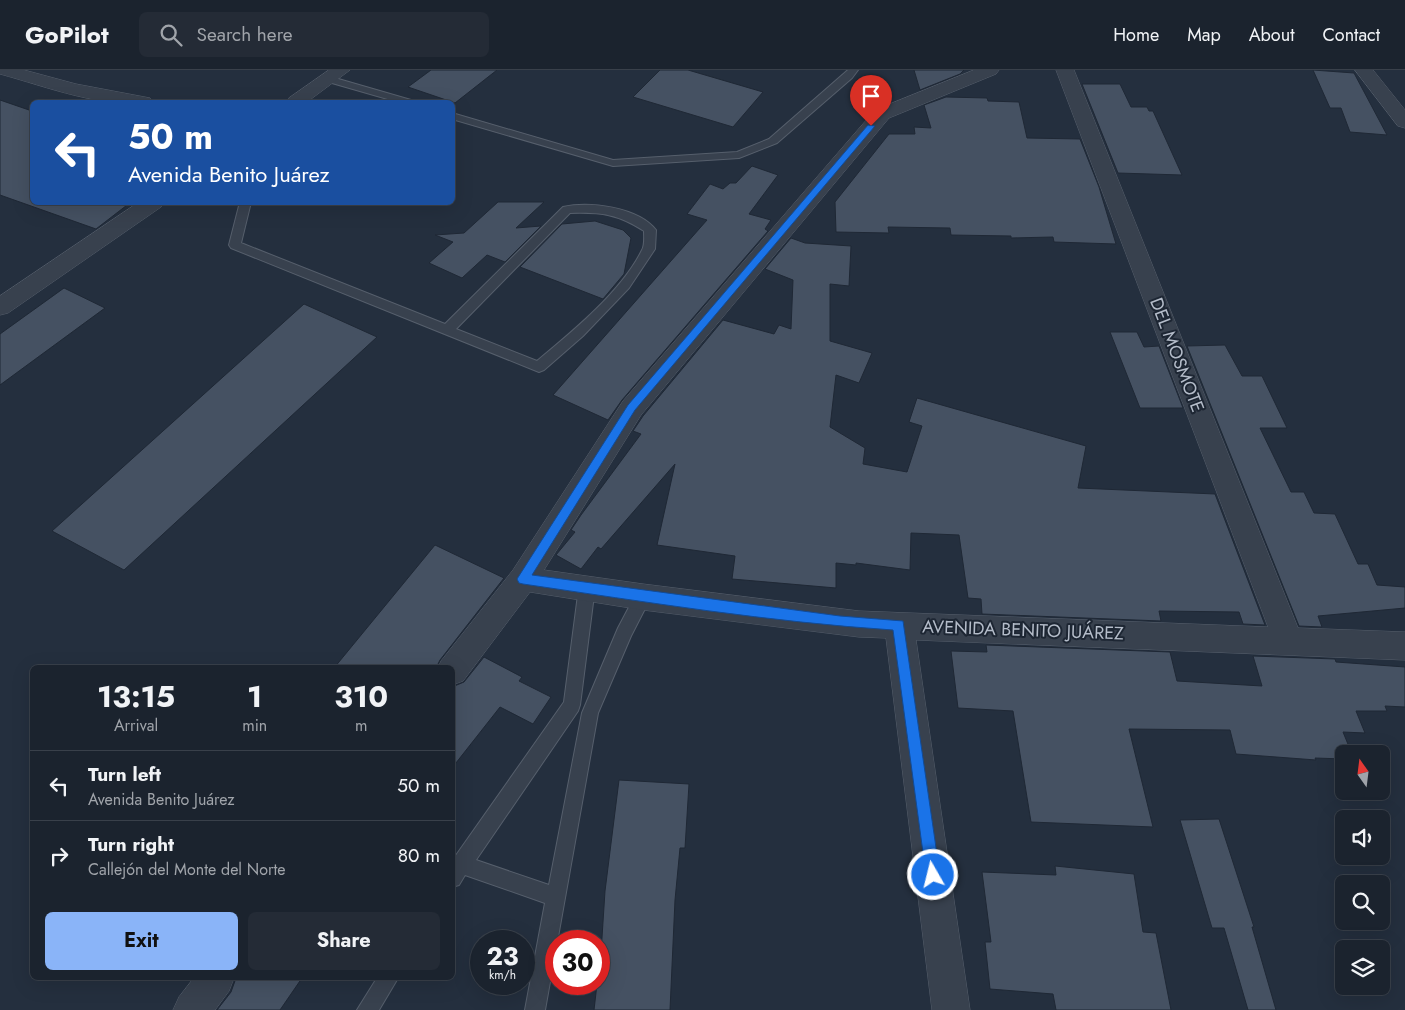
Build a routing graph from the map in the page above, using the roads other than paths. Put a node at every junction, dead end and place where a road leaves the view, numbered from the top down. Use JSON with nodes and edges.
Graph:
{"nodes":[{"id":1,"x":4,"y":70,"type":"edge"},
{"id":2,"x":853,"y":70,"type":"edge"},
{"id":3,"x":990,"y":70,"type":"edge"},
{"id":4,"x":1066,"y":70,"type":"edge"},
{"id":5,"x":1364,"y":70,"type":"edge"},
{"id":6,"x":334,"y":75,"type":"edge"},
{"id":7,"x":132,"y":100,"type":"edge"},
{"id":8,"x":301,"y":100,"type":"edge"},
{"id":9,"x":402,"y":100,"type":"edge"},
{"id":10,"x":455,"y":117,"type":"edge"},
{"id":11,"x":1405,"y":122,"type":"edge"},
{"id":12,"x":150,"y":205,"type":"edge"},
{"id":13,"x":245,"y":205,"type":"edge"},
{"id":14,"x":0,"y":307,"type":"edge"},
{"id":15,"x":447,"y":330,"type":"junction"},
{"id":16,"x":523,"y":579,"type":"junction"},
{"id":17,"x":587,"y":588,"type":"junction"},
{"id":18,"x":643,"y":597,"type":"junction"},
{"id":19,"x":899,"y":625,"type":"junction"},
{"id":20,"x":1288,"y":640,"type":"junction"},
{"id":21,"x":1405,"y":646,"type":"edge"},
{"id":22,"x":455,"y":667,"type":"edge"},
{"id":23,"x":572,"y":705,"type":"junction"},
{"id":24,"x":590,"y":713,"type":"junction"},
{"id":25,"x":457,"y":871,"type":"edge"},
{"id":26,"x":556,"y":897,"type":"junction"},
{"id":27,"x":214,"y":980,"type":"edge"},
{"id":28,"x":387,"y":980,"type":"edge"},
{"id":29,"x":192,"y":1010,"type":"edge"},
{"id":30,"x":367,"y":1010,"type":"edge"},
{"id":31,"x":535,"y":1010,"type":"edge"},
{"id":32,"x":951,"y":1010,"type":"edge"}],
"edges":[{"from":1,"to":7,"type":"street"},
{"from":2,"to":10,"type":"lane"},
{"from":3,"to":16,"type":"street"},
{"from":4,"to":20,"type":"street","name":"DEL MOSMOTE"},
{"from":5,"to":11,"type":"street"},
{"from":6,"to":8,"type":"street"},
{"from":6,"to":9,"type":"lane"},
{"from":12,"to":14,"type":"street"},
{"from":13,"to":15,"type":"lane"},
{"from":15,"to":15,"type":"lane"},
{"from":16,"to":17,"type":"street","name":"AVENIDA BENITO JUÁREZ"},
{"from":16,"to":22,"type":"street"},
{"from":17,"to":18,"type":"street","name":"AVENIDA BENITO JUÁREZ"},
{"from":17,"to":23,"type":"lane"},
{"from":18,"to":19,"type":"street","name":"AVENIDA BENITO JUÁREZ"},
{"from":18,"to":24,"type":"lane"},
{"from":19,"to":20,"type":"street","name":"AVENIDA BENITO JUÁREZ"},
{"from":19,"to":32,"type":"street"},
{"from":20,"to":21,"type":"street","name":"AVENIDA BENITO JUÁREZ"},
{"from":23,"to":24,"type":"lane"},
{"from":23,"to":25,"type":"lane"},
{"from":24,"to":26,"type":"lane"},
{"from":25,"to":26,"type":"lane"},
{"from":26,"to":31,"type":"lane"},
{"from":27,"to":29,"type":"street"},
{"from":28,"to":30,"type":"lane"}]}
